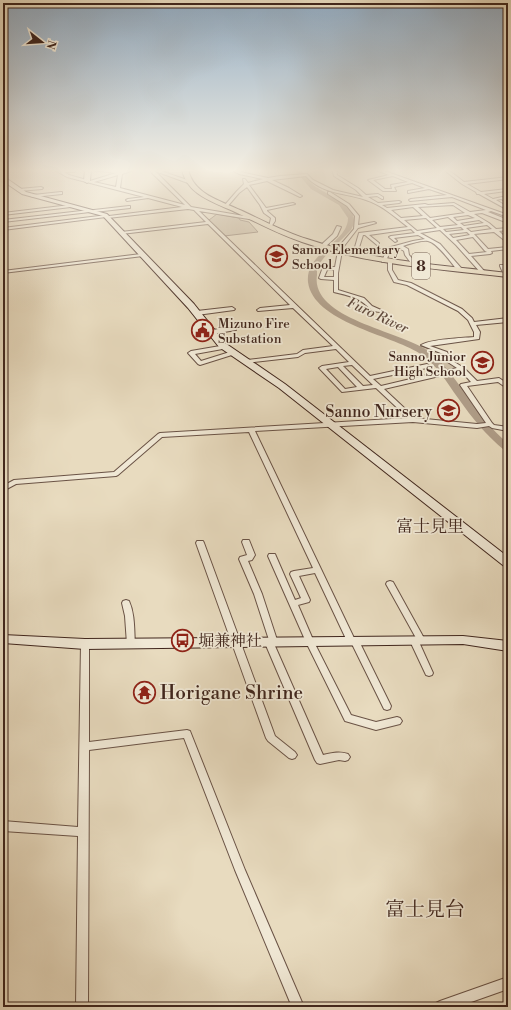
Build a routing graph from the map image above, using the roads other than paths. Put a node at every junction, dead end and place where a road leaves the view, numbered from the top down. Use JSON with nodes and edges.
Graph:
{"nodes":[{"id":1,"x":46,"y":216,"type":"edge"},
{"id":2,"x":115,"y":216,"type":"edge"},
{"id":3,"x":202,"y":216,"type":"edge"},
{"id":4,"x":239,"y":216,"type":"edge"},
{"id":5,"x":249,"y":216,"type":"edge"},
{"id":6,"x":269,"y":216,"type":"edge"},
{"id":7,"x":356,"y":216,"type":"edge"},
{"id":8,"x":398,"y":216,"type":"edge"},
{"id":9,"x":444,"y":216,"type":"edge"},
{"id":10,"x":452,"y":216,"type":"edge"},
{"id":11,"x":474,"y":216,"type":"edge"},
{"id":12,"x":494,"y":216,"type":"edge"},
{"id":13,"x":107,"y":217,"type":"junction"},
{"id":14,"x":427,"y":218,"type":"junction"},
{"id":15,"x":439,"y":218,"type":"joint"},
{"id":16,"x":21,"y":219,"type":"joint"},
{"id":17,"x":255,"y":219,"type":"junction"},
{"id":18,"x":402,"y":219,"type":"junction"},
{"id":19,"x":480,"y":219,"type":"junction"},
{"id":20,"x":3,"y":221,"type":"edge"},
{"id":21,"x":456,"y":222,"type":"junction"},
{"id":22,"x":508,"y":222,"type":"edge"},
{"id":23,"x":209,"y":223,"type":"junction"},
{"id":24,"x":374,"y":223,"type":"dead end"},
{"id":25,"x":488,"y":224,"type":"junction"},
{"id":26,"x":270,"y":226,"type":"junction"},
{"id":27,"x":357,"y":226,"type":"junction"},
{"id":28,"x":462,"y":226,"type":"junction"},
{"id":29,"x":339,"y":227,"type":"dead end"},
{"id":30,"x":439,"y":228,"type":"junction"},
{"id":31,"x":3,"y":229,"type":"edge"},
{"id":32,"x":495,"y":229,"type":"junction"},
{"id":33,"x":508,"y":229,"type":"edge"},
{"id":34,"x":416,"y":231,"type":"junction"},
{"id":35,"x":468,"y":232,"type":"junction"},
{"id":36,"x":121,"y":233,"type":"junction"},
{"id":37,"x":445,"y":233,"type":"junction"},
{"id":38,"x":366,"y":234,"type":"junction"},
{"id":39,"x":474,"y":236,"type":"junction"},
{"id":40,"x":452,"y":239,"type":"junction"},
{"id":41,"x":430,"y":240,"type":"junction"},
{"id":42,"x":395,"y":241,"type":"dead end"},
{"id":43,"x":508,"y":242,"type":"edge"},
{"id":44,"x":377,"y":244,"type":"dead end"},
{"id":45,"x":399,"y":246,"type":"junction"},
{"id":46,"x":508,"y":248,"type":"edge"},
{"id":47,"x":333,"y":249,"type":"junction"},
{"id":48,"x":487,"y":250,"type":"junction"},
{"id":49,"x":355,"y":254,"type":"junction"},
{"id":50,"x":141,"y":255,"type":"junction"},
{"id":51,"x":468,"y":255,"type":"junction"},
{"id":52,"x":387,"y":261,"type":"junction"},
{"id":53,"x":416,"y":266,"type":"junction"},
{"id":54,"x":508,"y":266,"type":"edge"},
{"id":55,"x":337,"y":269,"type":"junction"},
{"id":56,"x":460,"y":270,"type":"junction"},
{"id":57,"x":3,"y":272,"type":"edge"},
{"id":58,"x":483,"y":272,"type":"junction"},
{"id":59,"x":507,"y":275,"type":"edge"},
{"id":60,"x":336,"y":279,"type":"junction"},
{"id":61,"x":294,"y":306,"type":"junction"},
{"id":62,"x":232,"y":309,"type":"dead end"},
{"id":63,"x":260,"y":310,"type":"dead end"},
{"id":64,"x":379,"y":312,"type":"dead end"},
{"id":65,"x":197,"y":313,"type":"junction"},
{"id":66,"x":508,"y":320,"type":"edge"},
{"id":67,"x":473,"y":324,"type":"junction"},
{"id":68,"x":234,"y":329,"type":"dead end"},
{"id":69,"x":212,"y":332,"type":"junction"},
{"id":70,"x":336,"y":346,"type":"junction"},
{"id":71,"x":226,"y":347,"type":"junction"},
{"id":72,"x":233,"y":353,"type":"junction"},
{"id":73,"x":247,"y":362,"type":"junction"},
{"id":74,"x":354,"y":364,"type":"junction"},
{"id":75,"x":339,"y":365,"type":"junction"},
{"id":76,"x":427,"y":366,"type":"dead end"},
{"id":77,"x":462,"y":369,"type":"junction"},
{"id":78,"x":369,"y":378,"type":"junction"},
{"id":79,"x":475,"y":384,"type":"junction"},
{"id":80,"x":378,"y":387,"type":"junction"},
{"id":81,"x":508,"y":387,"type":"edge"},
{"id":82,"x":361,"y":388,"type":"junction"},
{"id":83,"x":413,"y":420,"type":"junction"},
{"id":84,"x":490,"y":424,"type":"junction"},
{"id":85,"x":332,"y":425,"type":"junction"},
{"id":86,"x":508,"y":429,"type":"edge"},
{"id":87,"x":250,"y":430,"type":"junction"},
{"id":88,"x":3,"y":489,"type":"edge"},
{"id":89,"x":246,"y":542,"type":"dead end"},
{"id":90,"x":200,"y":543,"type":"dead end"},
{"id":91,"x":272,"y":556,"type":"dead end"},
{"id":92,"x":508,"y":563,"type":"edge"},
{"id":93,"x":318,"y":570,"type":"junction"},
{"id":94,"x":390,"y":584,"type":"dead end"},
{"id":95,"x":126,"y":603,"type":"dead end"},
{"id":96,"x":293,"y":603,"type":"junction"},
{"id":97,"x":3,"y":639,"type":"edge"},
{"id":98,"x":418,"y":640,"type":"junction"},
{"id":99,"x":353,"y":641,"type":"junction"},
{"id":100,"x":310,"y":642,"type":"junction"},
{"id":101,"x":237,"y":643,"type":"junction"},
{"id":102,"x":272,"y":643,"type":"junction"},
{"id":103,"x":85,"y":644,"type":"junction"},
{"id":104,"x":131,"y":644,"type":"junction"},
{"id":105,"x":508,"y":646,"type":"edge"},
{"id":106,"x":429,"y":673,"type":"dead end"},
{"id":107,"x":387,"y":706,"type":"dead end"},
{"id":108,"x":396,"y":721,"type":"dead end"},
{"id":109,"x":84,"y":747,"type":"junction"},
{"id":110,"x":292,"y":755,"type":"dead end"},
{"id":111,"x":345,"y":757,"type":"dead end"},
{"id":112,"x":3,"y":826,"type":"edge"},
{"id":113,"x":83,"y":832,"type":"junction"},
{"id":114,"x":508,"y":983,"type":"edge"},
{"id":115,"x":82,"y":1007,"type":"edge"},
{"id":116,"x":298,"y":1007,"type":"edge"},
{"id":117,"x":440,"y":1007,"type":"edge"}],
"edges":[{"from":1,"to":16,"type":"street"},
{"from":2,"to":13,"type":"street"},
{"from":3,"to":23,"type":"street"},
{"from":4,"to":17,"type":"street"},
{"from":5,"to":17,"type":"main road","number":"8"},
{"from":6,"to":26,"type":"street"},
{"from":7,"to":27,"type":"street"},
{"from":8,"to":18,"type":"street"},
{"from":9,"to":15,"type":"street"},
{"from":10,"to":21,"type":"street"},
{"from":11,"to":19,"type":"street"},
{"from":12,"to":22,"type":"street"},
{"from":13,"to":31,"type":"street"},
{"from":13,"to":36,"type":"street"},
{"from":14,"to":15,"type":"street"},
{"from":14,"to":18,"type":"street"},
{"from":14,"to":30,"type":"street"},
{"from":16,"to":20,"type":"street"},
{"from":17,"to":26,"type":"main road","number":"8"},
{"from":18,"to":34,"type":"street"},
{"from":19,"to":21,"type":"street"},
{"from":19,"to":25,"type":"street"},
{"from":21,"to":28,"type":"street"},
{"from":23,"to":36,"type":"street"},
{"from":23,"to":61,"type":"street"},
{"from":24,"to":27,"type":"street"},
{"from":25,"to":28,"type":"street"},
{"from":25,"to":32,"type":"street"},
{"from":26,"to":47,"type":"main road","number":"8"},
{"from":27,"to":38,"type":"street"},
{"from":27,"to":47,"type":"street"},
{"from":28,"to":30,"type":"street"},
{"from":28,"to":35,"type":"street"},
{"from":29,"to":47,"type":"street"},
{"from":30,"to":34,"type":"street"},
{"from":30,"to":37,"type":"street"},
{"from":32,"to":33,"type":"street"},
{"from":32,"to":35,"type":"street"},
{"from":32,"to":43,"type":"street"},
{"from":34,"to":38,"type":"street"},
{"from":34,"to":41,"type":"street"},
{"from":34,"to":42,"type":"street"},
{"from":35,"to":37,"type":"street"},
{"from":35,"to":39,"type":"street"},
{"from":36,"to":50,"type":"street"},
{"from":37,"to":40,"type":"street"},
{"from":38,"to":44,"type":"street"},
{"from":38,"to":49,"type":"street"},
{"from":39,"to":40,"type":"street"},
{"from":39,"to":48,"type":"street"},
{"from":40,"to":51,"type":"street"},
{"from":41,"to":45,"type":"street"},
{"from":41,"to":56,"type":"street"},
{"from":45,"to":52,"type":"street"},
{"from":45,"to":53,"type":"street"},
{"from":46,"to":48,"type":"street"},
{"from":47,"to":49,"type":"main road","number":"8"},
{"from":47,"to":55,"type":"street"},
{"from":48,"to":51,"type":"street"},
{"from":49,"to":52,"type":"main road","number":"8"},
{"from":50,"to":57,"type":"street"},
{"from":50,"to":65,"type":"street"},
{"from":51,"to":58,"type":"street"},
{"from":52,"to":53,"type":"main road","number":"8"},
{"from":52,"to":67,"type":"street"},
{"from":53,"to":56,"type":"main road","number":"8"},
{"from":54,"to":59,"type":"street"},
{"from":55,"to":60,"type":"street"},
{"from":55,"to":60,"type":"street"},
{"from":56,"to":58,"type":"main road","number":"8"},
{"from":58,"to":59,"type":"main road","number":"8"},
{"from":60,"to":64,"type":"street"},
{"from":61,"to":63,"type":"street"},
{"from":61,"to":70,"type":"street"},
{"from":62,"to":65,"type":"street"},
{"from":65,"to":69,"type":"street"},
{"from":66,"to":67,"type":"street"},
{"from":67,"to":77,"type":"street"},
{"from":68,"to":69,"type":"street"},
{"from":69,"to":71,"type":"street"},
{"from":70,"to":73,"type":"street"},
{"from":70,"to":74,"type":"street"},
{"from":71,"to":72,"type":"street"},
{"from":71,"to":72,"type":"street"},
{"from":72,"to":73,"type":"street"},
{"from":73,"to":85,"type":"street"},
{"from":74,"to":75,"type":"street"},
{"from":74,"to":78,"type":"street"},
{"from":75,"to":82,"type":"street"},
{"from":75,"to":82,"type":"street"},
{"from":76,"to":78,"type":"street"},
{"from":77,"to":79,"type":"street"},
{"from":77,"to":80,"type":"street"},
{"from":78,"to":80,"type":"street"},
{"from":79,"to":81,"type":"street"},
{"from":79,"to":84,"type":"street"},
{"from":80,"to":82,"type":"street"},
{"from":80,"to":83,"type":"street"},
{"from":83,"to":84,"type":"street"},
{"from":83,"to":85,"type":"street"},
{"from":84,"to":86,"type":"street"},
{"from":85,"to":87,"type":"street"},
{"from":85,"to":92,"type":"street"},
{"from":87,"to":88,"type":"street"},
{"from":87,"to":93,"type":"street"},
{"from":89,"to":102,"type":"street"},
{"from":90,"to":101,"type":"street"},
{"from":91,"to":96,"type":"street"},
{"from":93,"to":96,"type":"street"},
{"from":93,"to":99,"type":"street"},
{"from":94,"to":98,"type":"street"},
{"from":95,"to":104,"type":"street"},
{"from":96,"to":100,"type":"street"},
{"from":97,"to":103,"type":"street"},
{"from":98,"to":99,"type":"street"},
{"from":98,"to":105,"type":"street"},
{"from":98,"to":106,"type":"street"},
{"from":99,"to":100,"type":"street"},
{"from":99,"to":107,"type":"street"},
{"from":100,"to":102,"type":"street"},
{"from":100,"to":108,"type":"street"},
{"from":101,"to":102,"type":"street"},
{"from":101,"to":104,"type":"street"},
{"from":101,"to":110,"type":"street"},
{"from":102,"to":111,"type":"street"},
{"from":103,"to":104,"type":"street"},
{"from":103,"to":109,"type":"street"},
{"from":109,"to":113,"type":"street"},
{"from":109,"to":116,"type":"street"},
{"from":112,"to":113,"type":"street"},
{"from":113,"to":115,"type":"street"},
{"from":114,"to":117,"type":"street"}]}
